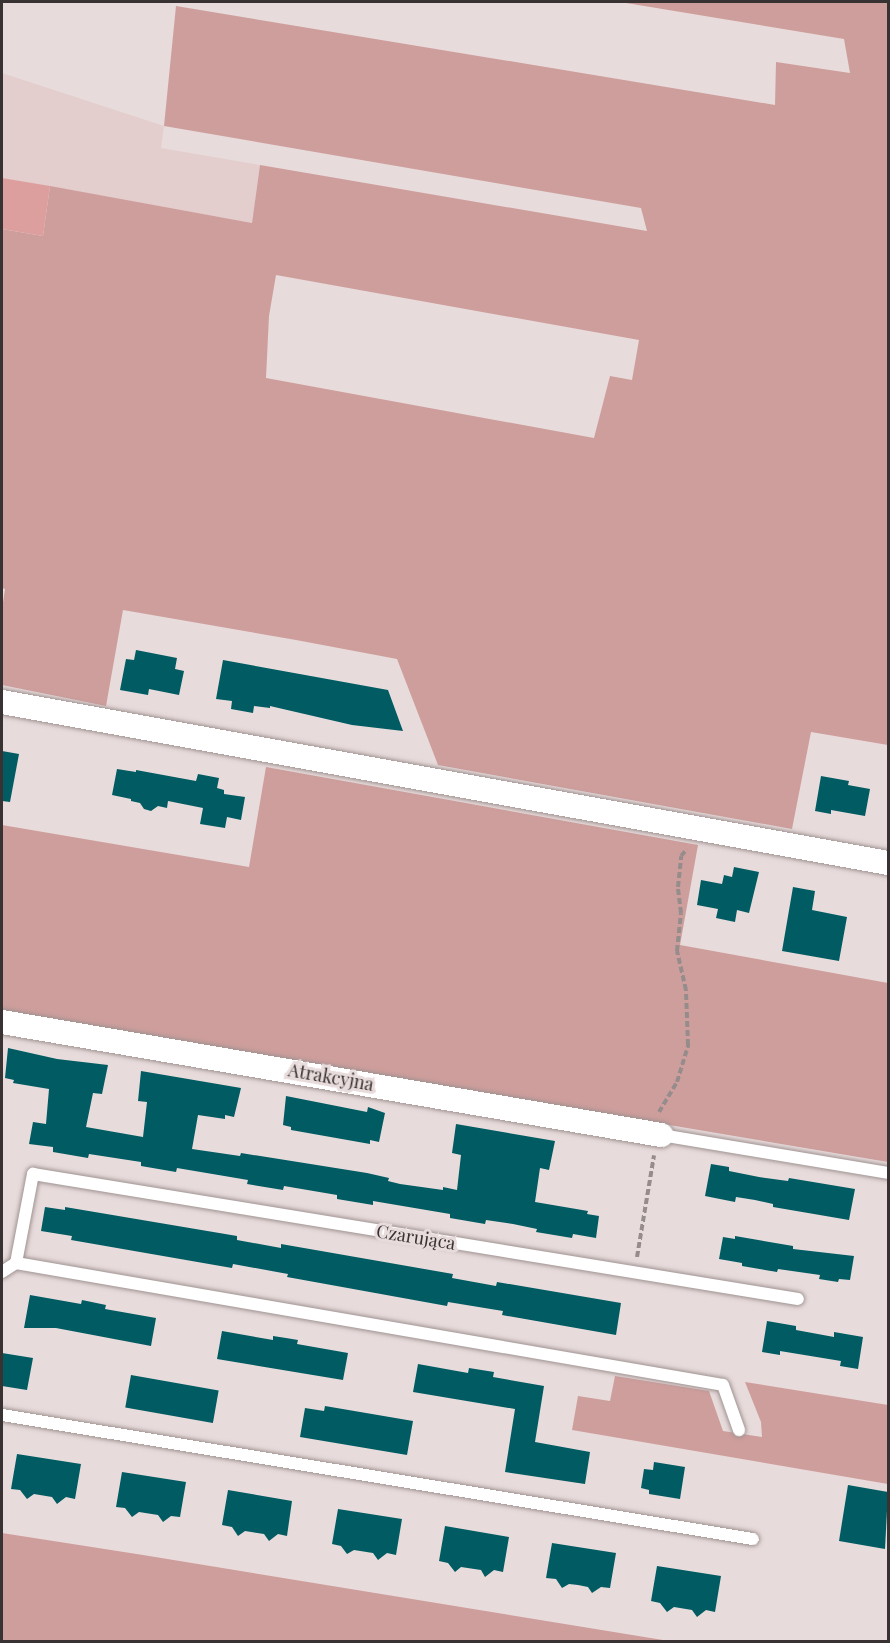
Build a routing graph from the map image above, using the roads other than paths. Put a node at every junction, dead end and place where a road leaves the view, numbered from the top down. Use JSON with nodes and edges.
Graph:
{"nodes":[{"id":1,"x":2,"y":702,"type":"edge"},
{"id":2,"x":888,"y":863,"type":"edge"},
{"id":3,"x":2,"y":1022,"type":"edge"},
{"id":4,"x":657,"y":1142,"type":"joint"},
{"id":5,"x":888,"y":1173,"type":"edge"},
{"id":6,"x":16,"y":1263,"type":"junction"},
{"id":7,"x":2,"y":1272,"type":"edge"},
{"id":8,"x":798,"y":1299,"type":"dead end"},
{"id":9,"x":2,"y":1415,"type":"edge"},
{"id":10,"x":739,"y":1430,"type":"dead end"},
{"id":11,"x":753,"y":1539,"type":"dead end"}],
"edges":[{"from":1,"to":2,"type":"street"},
{"from":3,"to":4,"type":"street","name":"Atrakcyjna"},
{"from":4,"to":5,"type":"lane"},
{"from":6,"to":7,"type":"lane"},
{"from":6,"to":8,"type":"lane","name":"Czarująca"},
{"from":6,"to":10,"type":"lane"},
{"from":9,"to":11,"type":"lane"}]}
